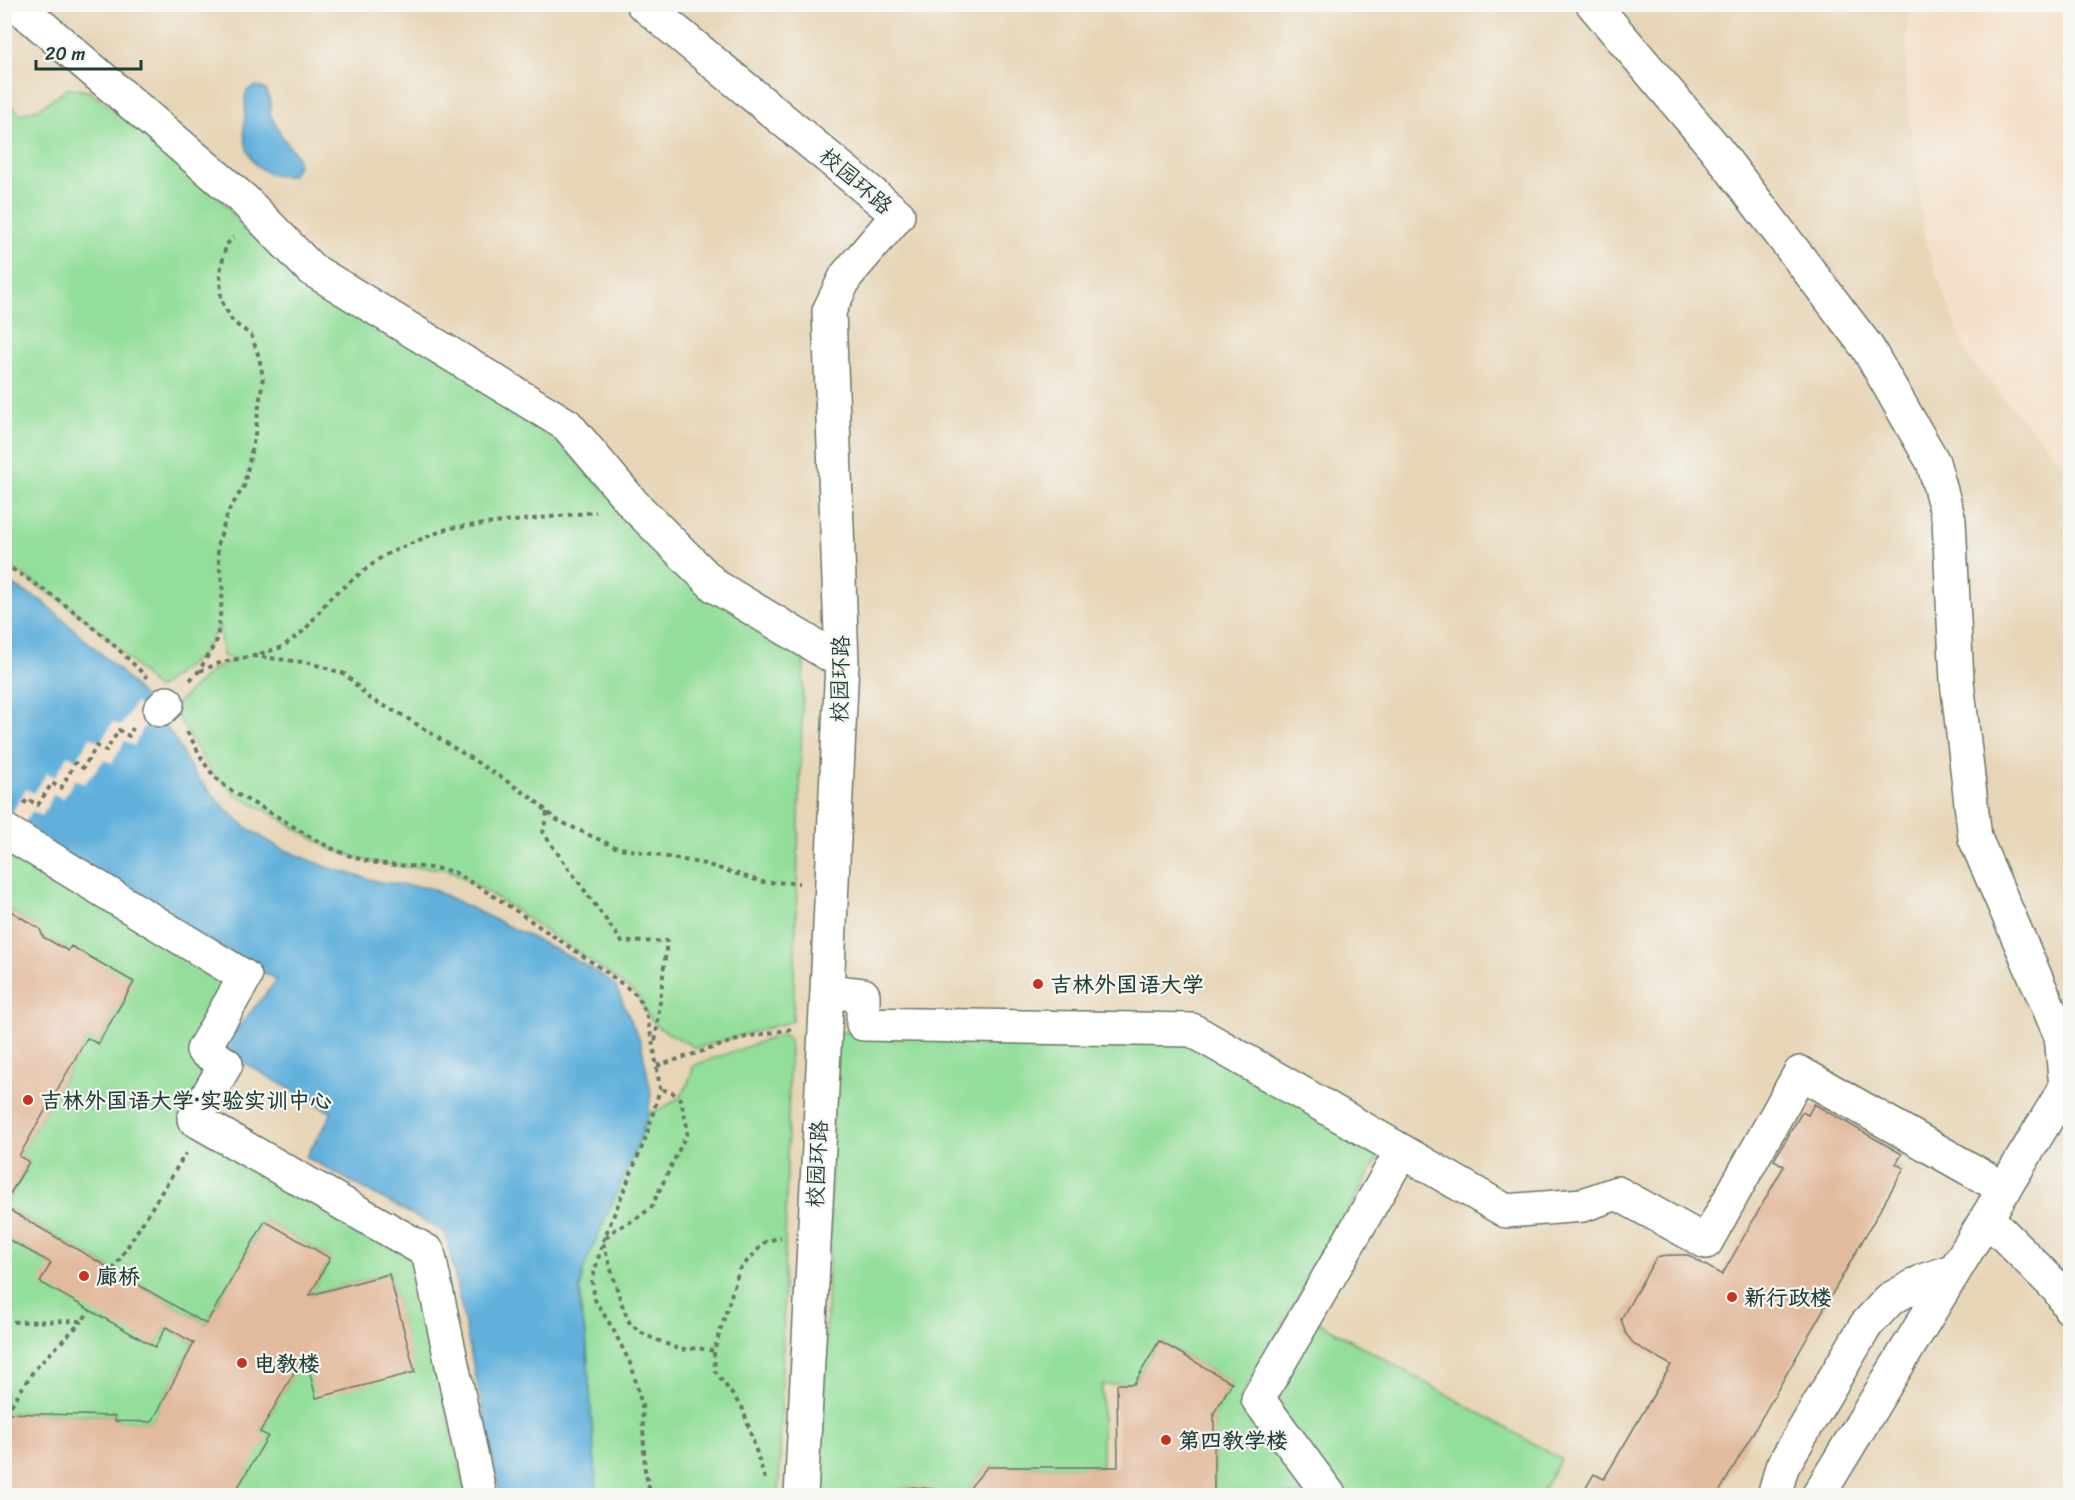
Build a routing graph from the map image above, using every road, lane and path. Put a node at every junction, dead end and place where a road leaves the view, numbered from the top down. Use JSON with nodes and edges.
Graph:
{"nodes":[{"id":1,"x":16,"y":4,"type":"edge"},
{"id":2,"x":643,"y":4,"type":"edge"},
{"id":3,"x":1593,"y":4,"type":"edge"},
{"id":4,"x":256,"y":212,"type":"junction"},
{"id":5,"x":635,"y":506,"type":"junction"},
{"id":6,"x":4,"y":564,"type":"edge"},
{"id":7,"x":253,"y":656,"type":"junction"},
{"id":8,"x":842,"y":662,"type":"junction"},
{"id":9,"x":199,"y":671,"type":"junction"},
{"id":10,"x":164,"y":706,"type":"junction"},
{"id":11,"x":547,"y":812,"type":"junction"},
{"id":12,"x":13,"y":818,"type":"edge"},
{"id":13,"x":832,"y":885,"type":"junction"},
{"id":14,"x":827,"y":991,"type":"junction"},
{"id":15,"x":825,"y":1024,"type":"junction"},
{"id":16,"x":654,"y":1049,"type":"junction"},
{"id":17,"x":657,"y":1066,"type":"junction"},
{"id":18,"x":660,"y":1089,"type":"junction"},
{"id":19,"x":204,"y":1124,"type":"junction"},
{"id":20,"x":1402,"y":1151,"type":"junction"},
{"id":21,"x":2005,"y":1189,"type":"junction"},
{"id":22,"x":1987,"y":1218,"type":"junction"},
{"id":23,"x":786,"y":1235,"type":"dead end"},
{"id":24,"x":603,"y":1241,"type":"junction"},
{"id":25,"x":113,"y":1270,"type":"dead end"},
{"id":26,"x":1955,"y":1270,"type":"junction"},
{"id":27,"x":2070,"y":1308,"type":"edge"},
{"id":28,"x":90,"y":1310,"type":"dead end"},
{"id":29,"x":82,"y":1321,"type":"junction"},
{"id":30,"x":4,"y":1322,"type":"edge"},
{"id":31,"x":714,"y":1351,"type":"junction"},
{"id":32,"x":6,"y":1413,"type":"dead end"},
{"id":33,"x":768,"y":1487,"type":"dead end"},
{"id":34,"x":480,"y":1496,"type":"edge"},
{"id":35,"x":651,"y":1496,"type":"edge"},
{"id":36,"x":801,"y":1496,"type":"edge"},
{"id":37,"x":1330,"y":1496,"type":"edge"},
{"id":38,"x":1774,"y":1496,"type":"edge"},
{"id":39,"x":1818,"y":1496,"type":"edge"}],
"edges":[{"from":1,"to":4,"type":"lane"},
{"from":2,"to":8,"type":"lane","name":"校园环路"},
{"from":3,"to":21,"type":"lane"},
{"from":4,"to":5,"type":"lane"},
{"from":4,"to":9,"type":"path"},
{"from":5,"to":7,"type":"path"},
{"from":5,"to":8,"type":"lane"},
{"from":6,"to":10,"type":"path"},
{"from":7,"to":9,"type":"path"},
{"from":7,"to":11,"type":"path"},
{"from":8,"to":13,"type":"lane","name":"校园环路"},
{"from":9,"to":10,"type":"path"},
{"from":10,"to":12,"type":"path"},
{"from":10,"to":16,"type":"path"},
{"from":11,"to":13,"type":"path"},
{"from":11,"to":16,"type":"path"},
{"from":12,"to":19,"type":"lane"},
{"from":13,"to":14,"type":"lane","name":"校园环路"},
{"from":14,"to":15,"type":"lane","name":"校园环路"},
{"from":14,"to":20,"type":"lane"},
{"from":15,"to":17,"type":"path"},
{"from":15,"to":36,"type":"lane","name":"校园环路"},
{"from":16,"to":17,"type":"path"},
{"from":17,"to":18,"type":"path"},
{"from":18,"to":24,"type":"path"},
{"from":18,"to":24,"type":"path"},
{"from":19,"to":25,"type":"path"},
{"from":19,"to":34,"type":"lane"},
{"from":20,"to":21,"type":"lane"},
{"from":20,"to":37,"type":"lane"},
{"from":21,"to":22,"type":"lane"},
{"from":22,"to":26,"type":"lane"},
{"from":22,"to":27,"type":"lane"},
{"from":23,"to":31,"type":"path"},
{"from":24,"to":31,"type":"path"},
{"from":24,"to":35,"type":"path"},
{"from":26,"to":38,"type":"lane"},
{"from":26,"to":39,"type":"lane"},
{"from":28,"to":29,"type":"path"},
{"from":29,"to":30,"type":"path"},
{"from":29,"to":32,"type":"path"},
{"from":31,"to":33,"type":"path"}]}
